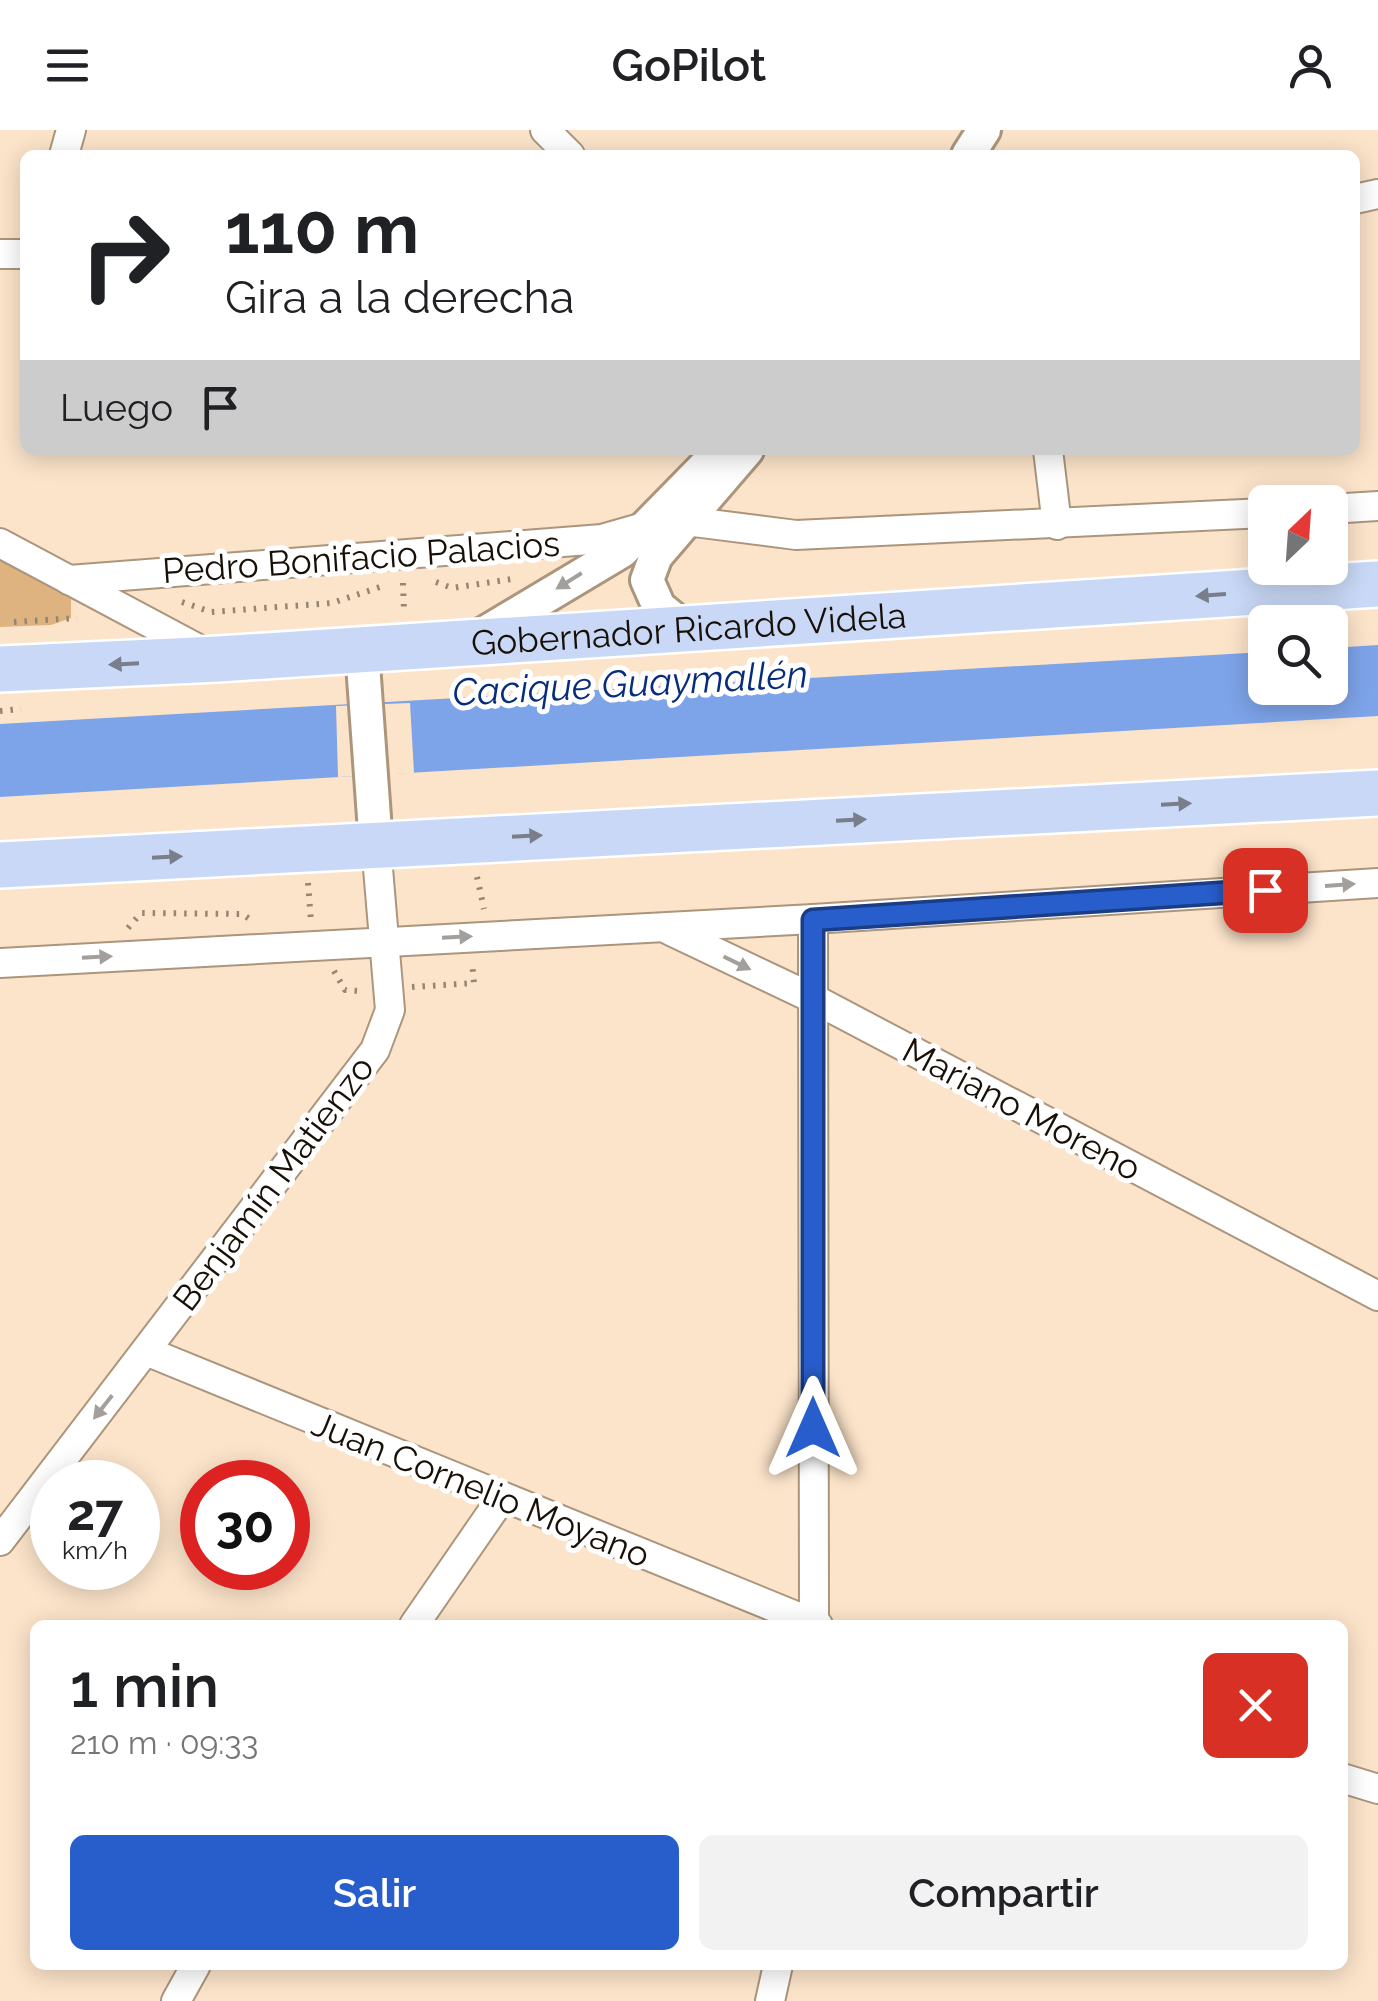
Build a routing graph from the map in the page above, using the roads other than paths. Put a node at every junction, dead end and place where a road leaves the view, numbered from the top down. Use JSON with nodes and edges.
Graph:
{"nodes":[{"id":1,"x":544,"y":130,"type":"edge"},
{"id":2,"x":565,"y":150,"type":"edge"},
{"id":3,"x":716,"y":455,"type":"edge"},
{"id":4,"x":743,"y":455,"type":"edge"},
{"id":5,"x":1049,"y":455,"type":"edge"},
{"id":6,"x":1378,"y":506,"type":"edge"},
{"id":7,"x":1348,"y":508,"type":"edge"},
{"id":8,"x":1248,"y":514,"type":"edge"},
{"id":9,"x":686,"y":522,"type":"junction"},
{"id":10,"x":1057,"y":524,"type":"junction"},
{"id":11,"x":652,"y":525,"type":"junction"},
{"id":12,"x":0,"y":543,"type":"edge"},
{"id":13,"x":69,"y":580,"type":"junction"},
{"id":14,"x":1378,"y":584,"type":"edge"},
{"id":15,"x":686,"y":629,"type":"junction"},
{"id":16,"x":470,"y":642,"type":"junction"},
{"id":17,"x":362,"y":650,"type":"junction"},
{"id":18,"x":218,"y":659,"type":"junction"},
{"id":19,"x":0,"y":669,"type":"edge"},
{"id":20,"x":1378,"y":793,"type":"edge"},
{"id":21,"x":376,"y":845,"type":"junction"},
{"id":22,"x":0,"y":865,"type":"edge"},
{"id":23,"x":1378,"y":883,"type":"edge"},
{"id":24,"x":813,"y":920,"type":"junction"},
{"id":25,"x":663,"y":926,"type":"junction"},
{"id":26,"x":387,"y":941,"type":"junction"},
{"id":27,"x":0,"y":963,"type":"edge"},
{"id":28,"x":812,"y":998,"type":"junction"},
{"id":29,"x":1378,"y":1296,"type":"edge"},
{"id":30,"x":146,"y":1351,"type":"junction"},
{"id":31,"x":501,"y":1499,"type":"junction"},
{"id":32,"x":0,"y":1541,"type":"edge"},
{"id":33,"x":417,"y":1620,"type":"edge"},
{"id":34,"x":803,"y":1620,"type":"edge"},
{"id":35,"x":815,"y":1620,"type":"edge"},
{"id":36,"x":1348,"y":1780,"type":"edge"},
{"id":37,"x":1378,"y":1788,"type":"edge"},
{"id":38,"x":193,"y":1970,"type":"edge"},
{"id":39,"x":777,"y":1970,"type":"edge"},
{"id":40,"x":176,"y":2001,"type":"edge"},
{"id":41,"x":770,"y":2001,"type":"edge"}],
"edges":[{"from":1,"to":2,"type":"street"},
{"from":3,"to":11,"type":"street"},
{"from":4,"to":9,"type":"street"},
{"from":5,"to":10,"type":"street"},
{"from":6,"to":7,"type":"street"},
{"from":8,"to":10,"type":"street"},
{"from":9,"to":10,"type":"street"},
{"from":9,"to":15,"type":"street"},
{"from":11,"to":13,"type":"street","name":"Pedro Bonifacio Palacios"},
{"from":11,"to":16,"type":"street","one_way":true},
{"from":12,"to":13,"type":"street"},
{"from":13,"to":18,"type":"street"},
{"from":14,"to":15,"type":"highway","name":"Gobernador Ricardo Videla","one_way":true},
{"from":15,"to":16,"type":"highway","name":"Gobernador Ricardo Videla"},
{"from":16,"to":17,"type":"highway","name":"Gobernador Ricardo Videla"},
{"from":17,"to":18,"type":"highway","name":"Gobernador Ricardo Videla"},
{"from":17,"to":21,"type":"street","name":"Benjamín Matienzo"},
{"from":18,"to":19,"type":"highway","name":"Gobernador Ricardo Videla","one_way":true},
{"from":21,"to":20,"type":"highway","one_way":true},
{"from":22,"to":21,"type":"highway","one_way":true},
{"from":21,"to":26,"type":"street","name":"Benjamín Matienzo"},
{"from":24,"to":23,"type":"street","one_way":true},
{"from":24,"to":25,"type":"street"},
{"from":24,"to":28,"type":"street"},
{"from":26,"to":25,"type":"street","one_way":true},
{"from":25,"to":28,"type":"street","name":"Mariano Moreno","one_way":true},
{"from":27,"to":26,"type":"street","one_way":true},
{"from":26,"to":30,"type":"street","name":"Benjamín Matienzo"},
{"from":28,"to":29,"type":"street","name":"Mariano Moreno"},
{"from":28,"to":35,"type":"street"},
{"from":30,"to":31,"type":"street","name":"Juan Cornelio Moyano"},
{"from":30,"to":32,"type":"street","name":"Benjamín Matienzo","one_way":true},
{"from":31,"to":33,"type":"street"},
{"from":31,"to":34,"type":"street","name":"Juan Cornelio Moyano"},
{"from":36,"to":37,"type":"street"},
{"from":38,"to":40,"type":"street"},
{"from":39,"to":41,"type":"street"}]}
